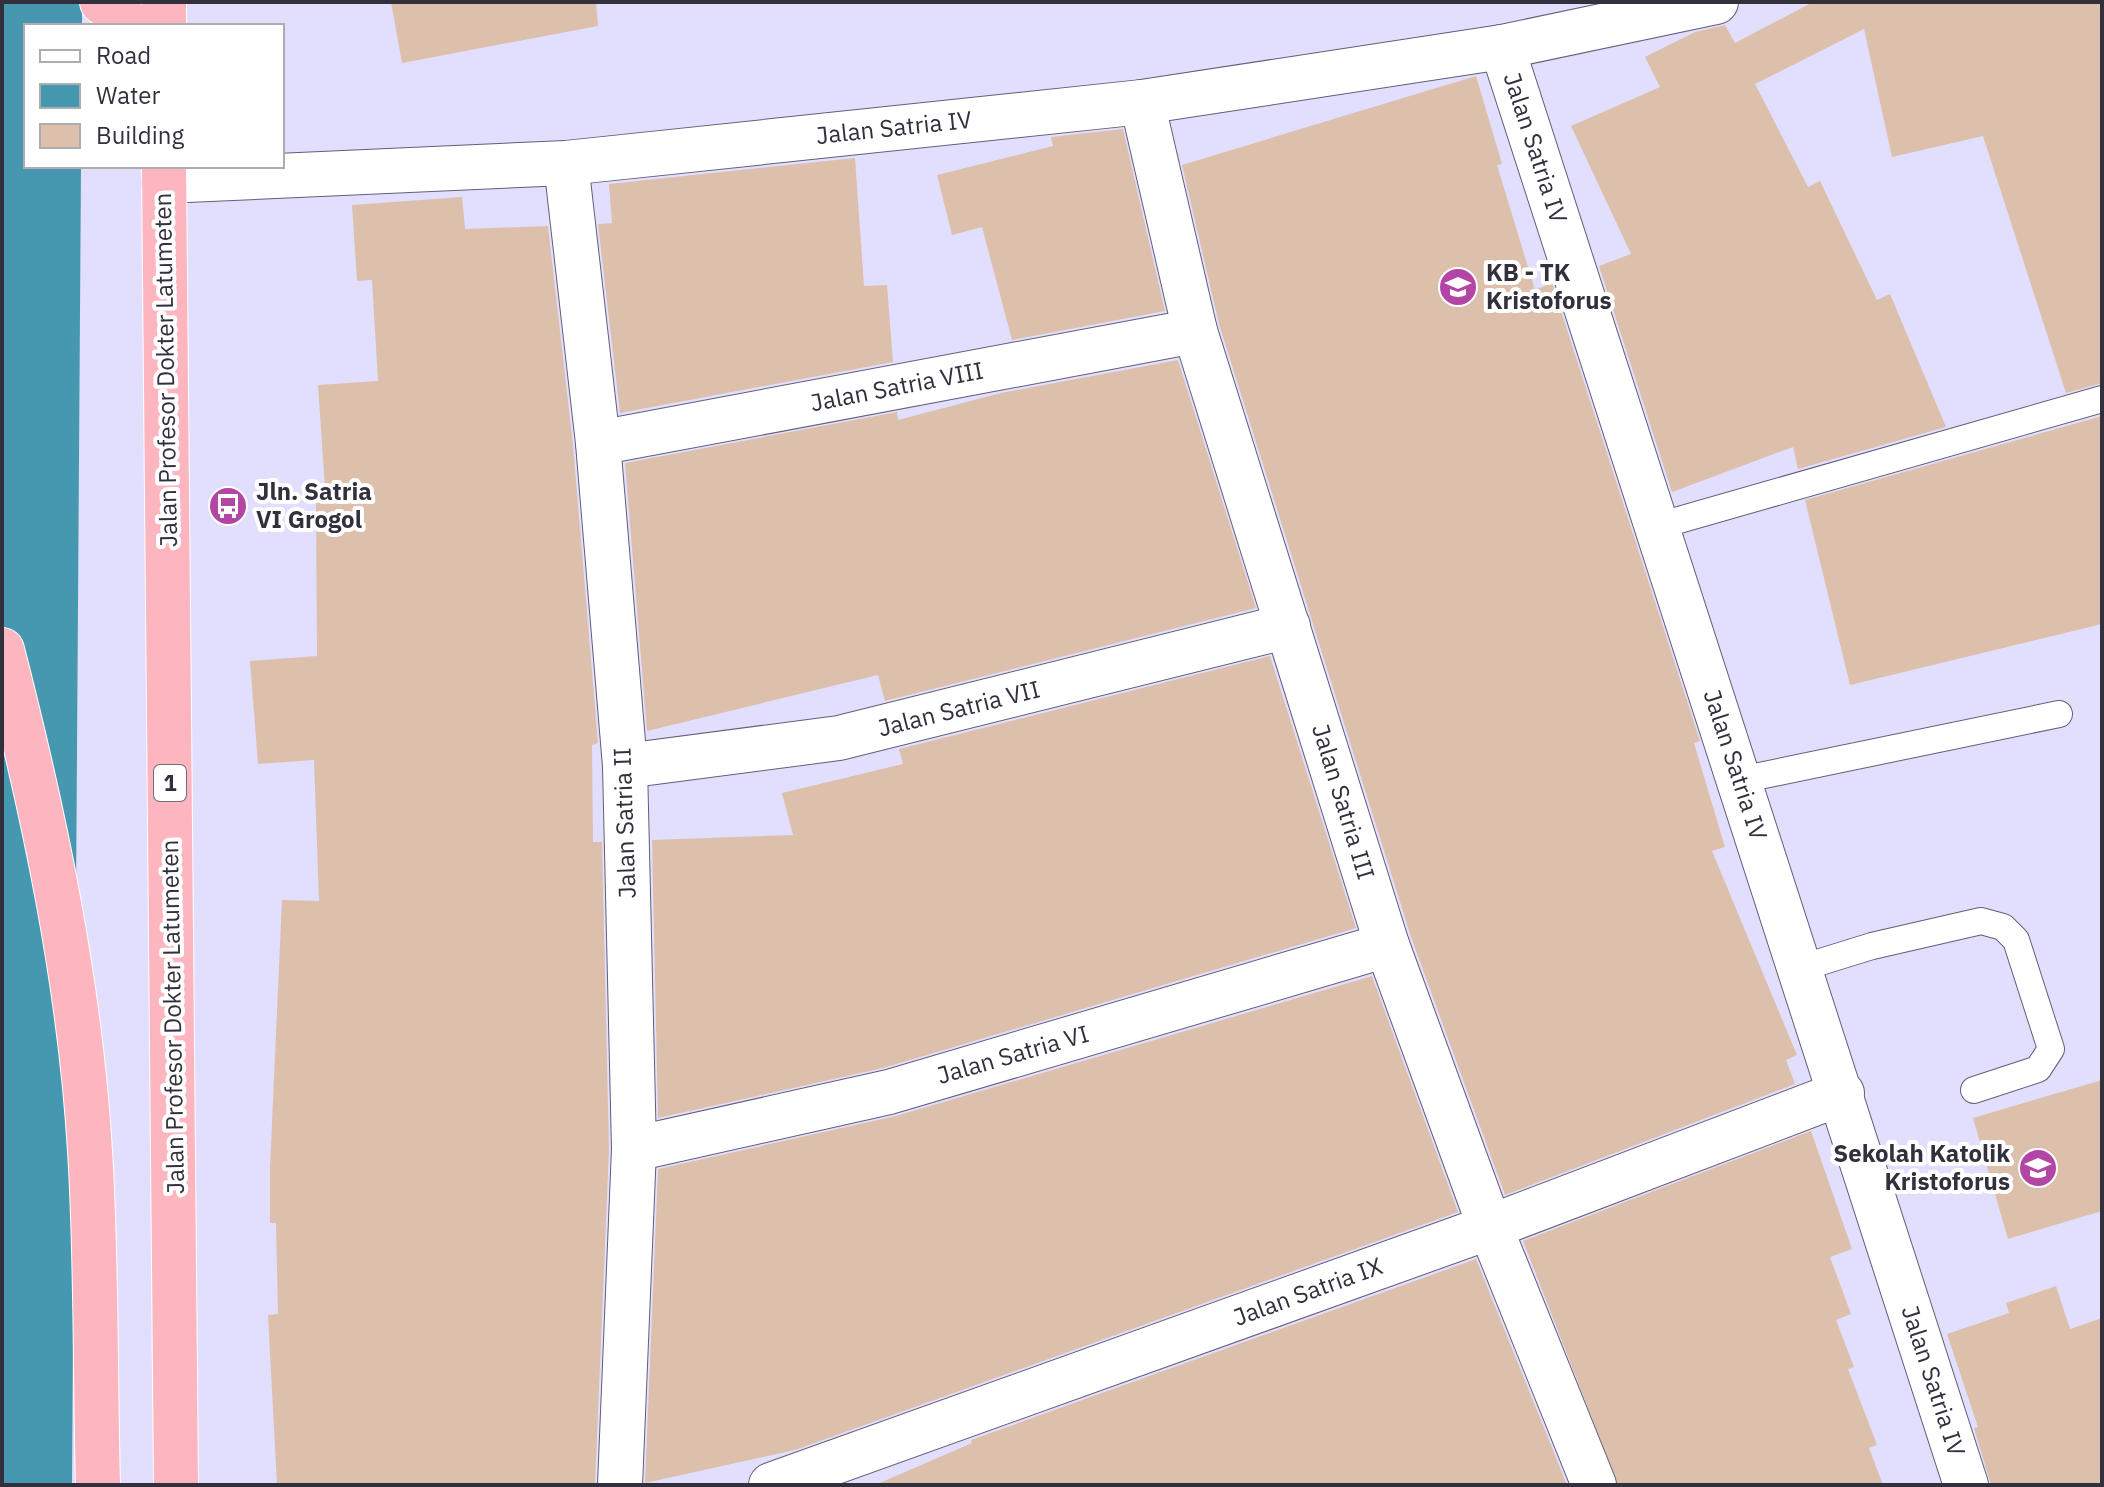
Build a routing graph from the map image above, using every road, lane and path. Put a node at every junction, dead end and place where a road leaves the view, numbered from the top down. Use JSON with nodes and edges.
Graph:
{"nodes":[{"id":1,"x":102,"y":2,"type":"edge"},
{"id":2,"x":164,"y":2,"type":"edge"},
{"id":3,"x":1716,"y":2,"type":"edge"},
{"id":4,"x":130,"y":24,"type":"edge"},
{"id":5,"x":164,"y":24,"type":"edge"},
{"id":6,"x":1502,"y":47,"type":"junction"},
{"id":7,"x":1142,"y":102,"type":"junction"},
{"id":8,"x":566,"y":163,"type":"junction"},
{"id":9,"x":164,"y":173,"type":"edge"},
{"id":10,"x":1195,"y":331,"type":"junction"},
{"id":11,"x":2102,"y":399,"type":"edge"},
{"id":12,"x":598,"y":443,"type":"junction"},
{"id":13,"x":1658,"y":526,"type":"junction"},
{"id":14,"x":1288,"y":626,"type":"junction"},
{"id":15,"x":2,"y":650,"type":"edge"},
{"id":16,"x":2059,"y":714,"type":"dead end"},
{"id":17,"x":625,"y":766,"type":"junction"},
{"id":18,"x":1740,"y":780,"type":"junction"},
{"id":19,"x":1387,"y":945,"type":"junction"},
{"id":20,"x":1801,"y":968,"type":"junction"},
{"id":21,"x":1974,"y":1090,"type":"dead end"},
{"id":22,"x":1842,"y":1093,"type":"junction"},
{"id":23,"x":634,"y":1149,"type":"junction"},
{"id":24,"x":1490,"y":1227,"type":"junction"},
{"id":25,"x":98,"y":1485,"type":"edge"},
{"id":26,"x":176,"y":1485,"type":"edge"},
{"id":27,"x":620,"y":1485,"type":"edge"},
{"id":28,"x":771,"y":1485,"type":"edge"},
{"id":29,"x":1594,"y":1485,"type":"edge"},
{"id":30,"x":1966,"y":1485,"type":"edge"}],
"edges":[{"from":1,"to":4,"type":"highway"},
{"from":2,"to":5,"type":"highway"},
{"from":3,"to":6,"type":"street"},
{"from":6,"to":7,"type":"street","name":"Jalan Satria IV"},
{"from":6,"to":13,"type":"street","name":"Jalan Satria IV"},
{"from":7,"to":8,"type":"street","name":"Jalan Satria IV"},
{"from":7,"to":10,"type":"street","name":"Jalan Satria III"},
{"from":8,"to":9,"type":"street","name":"Jalan Satria IV"},
{"from":8,"to":12,"type":"street","name":"Jalan Satria II"},
{"from":9,"to":26,"type":"highway","name":"Jalan Profesor Dokter Latumeten","number":"1"},
{"from":10,"to":12,"type":"street","name":"Jalan Satria VIII"},
{"from":10,"to":14,"type":"street","name":"Jalan Satria III"},
{"from":11,"to":13,"type":"lane"},
{"from":12,"to":17,"type":"street","name":"Jalan Satria II"},
{"from":13,"to":18,"type":"street","name":"Jalan Satria IV"},
{"from":14,"to":17,"type":"street","name":"Jalan Satria VII"},
{"from":14,"to":19,"type":"street","name":"Jalan Satria III"},
{"from":15,"to":25,"type":"highway"},
{"from":16,"to":18,"type":"lane"},
{"from":17,"to":23,"type":"street","name":"Jalan Satria II"},
{"from":18,"to":20,"type":"street","name":"Jalan Satria IV"},
{"from":19,"to":23,"type":"street","name":"Jalan Satria VI"},
{"from":19,"to":24,"type":"street","name":"Jalan Satria III"},
{"from":20,"to":21,"type":"lane"},
{"from":20,"to":22,"type":"street","name":"Jalan Satria IV"},
{"from":22,"to":24,"type":"street","name":"Jalan Satria IX"},
{"from":22,"to":30,"type":"street","name":"Jalan Satria IV"},
{"from":23,"to":27,"type":"street","name":"Jalan Satria II"},
{"from":24,"to":28,"type":"street","name":"Jalan Satria IX"},
{"from":24,"to":29,"type":"street","name":"Jalan Satria III"}]}
